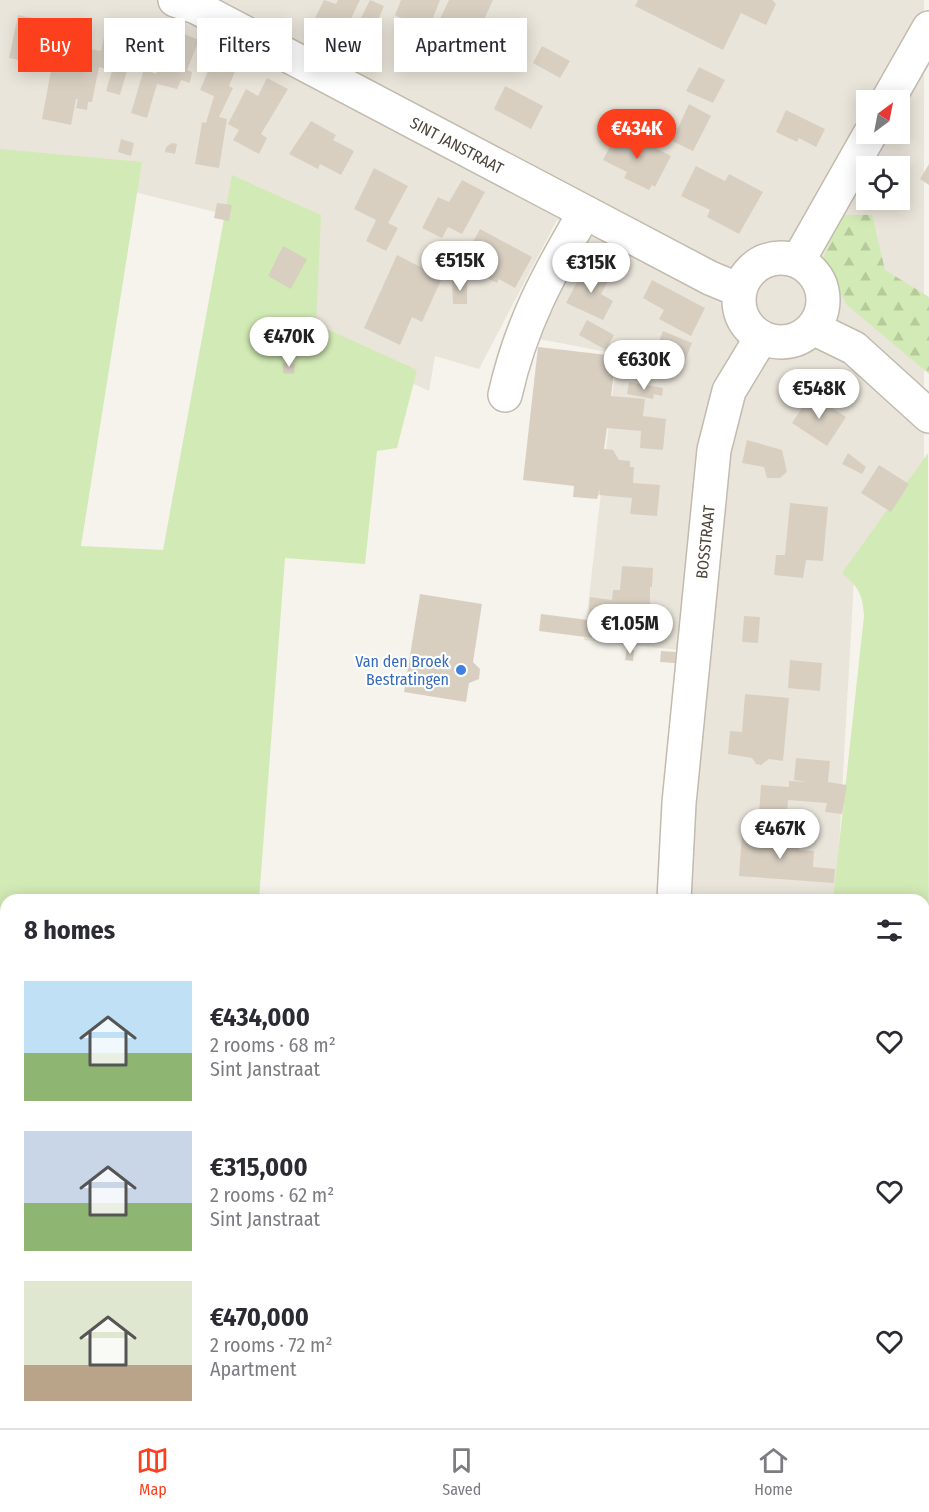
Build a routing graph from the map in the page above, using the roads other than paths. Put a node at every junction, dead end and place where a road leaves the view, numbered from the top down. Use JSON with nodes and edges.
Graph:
{"nodes":[{"id":1,"x":189,"y":2,"type":"edge"},
{"id":2,"x":929,"y":28,"type":"edge"},
{"id":3,"x":894,"y":90,"type":"edge"},
{"id":4,"x":864,"y":144,"type":"edge"},
{"id":5,"x":585,"y":212,"type":"junction"},
{"id":6,"x":798,"y":261,"type":"junction"},
{"id":7,"x":739,"y":290,"type":"junction"},
{"id":8,"x":813,"y":328,"type":"junction"},
{"id":9,"x":761,"y":338,"type":"junction"},
{"id":10,"x":505,"y":395,"type":"dead end"},
{"id":11,"x":929,"y":416,"type":"edge"},
{"id":12,"x":674,"y":894,"type":"edge"}],
"edges":[{"from":1,"to":5,"type":"street","name":"SINT JANSTRAAT"},
{"from":2,"to":3,"type":"street"},
{"from":4,"to":6,"type":"street"},
{"from":5,"to":7,"type":"street","name":"SINT JANSTRAAT"},
{"from":5,"to":10,"type":"street"},
{"from":6,"to":7,"type":"street"},
{"from":6,"to":8,"type":"street"},
{"from":7,"to":9,"type":"street"},
{"from":8,"to":9,"type":"street"},
{"from":8,"to":11,"type":"street"},
{"from":9,"to":12,"type":"street","name":"BOSSTRAAT"}]}
